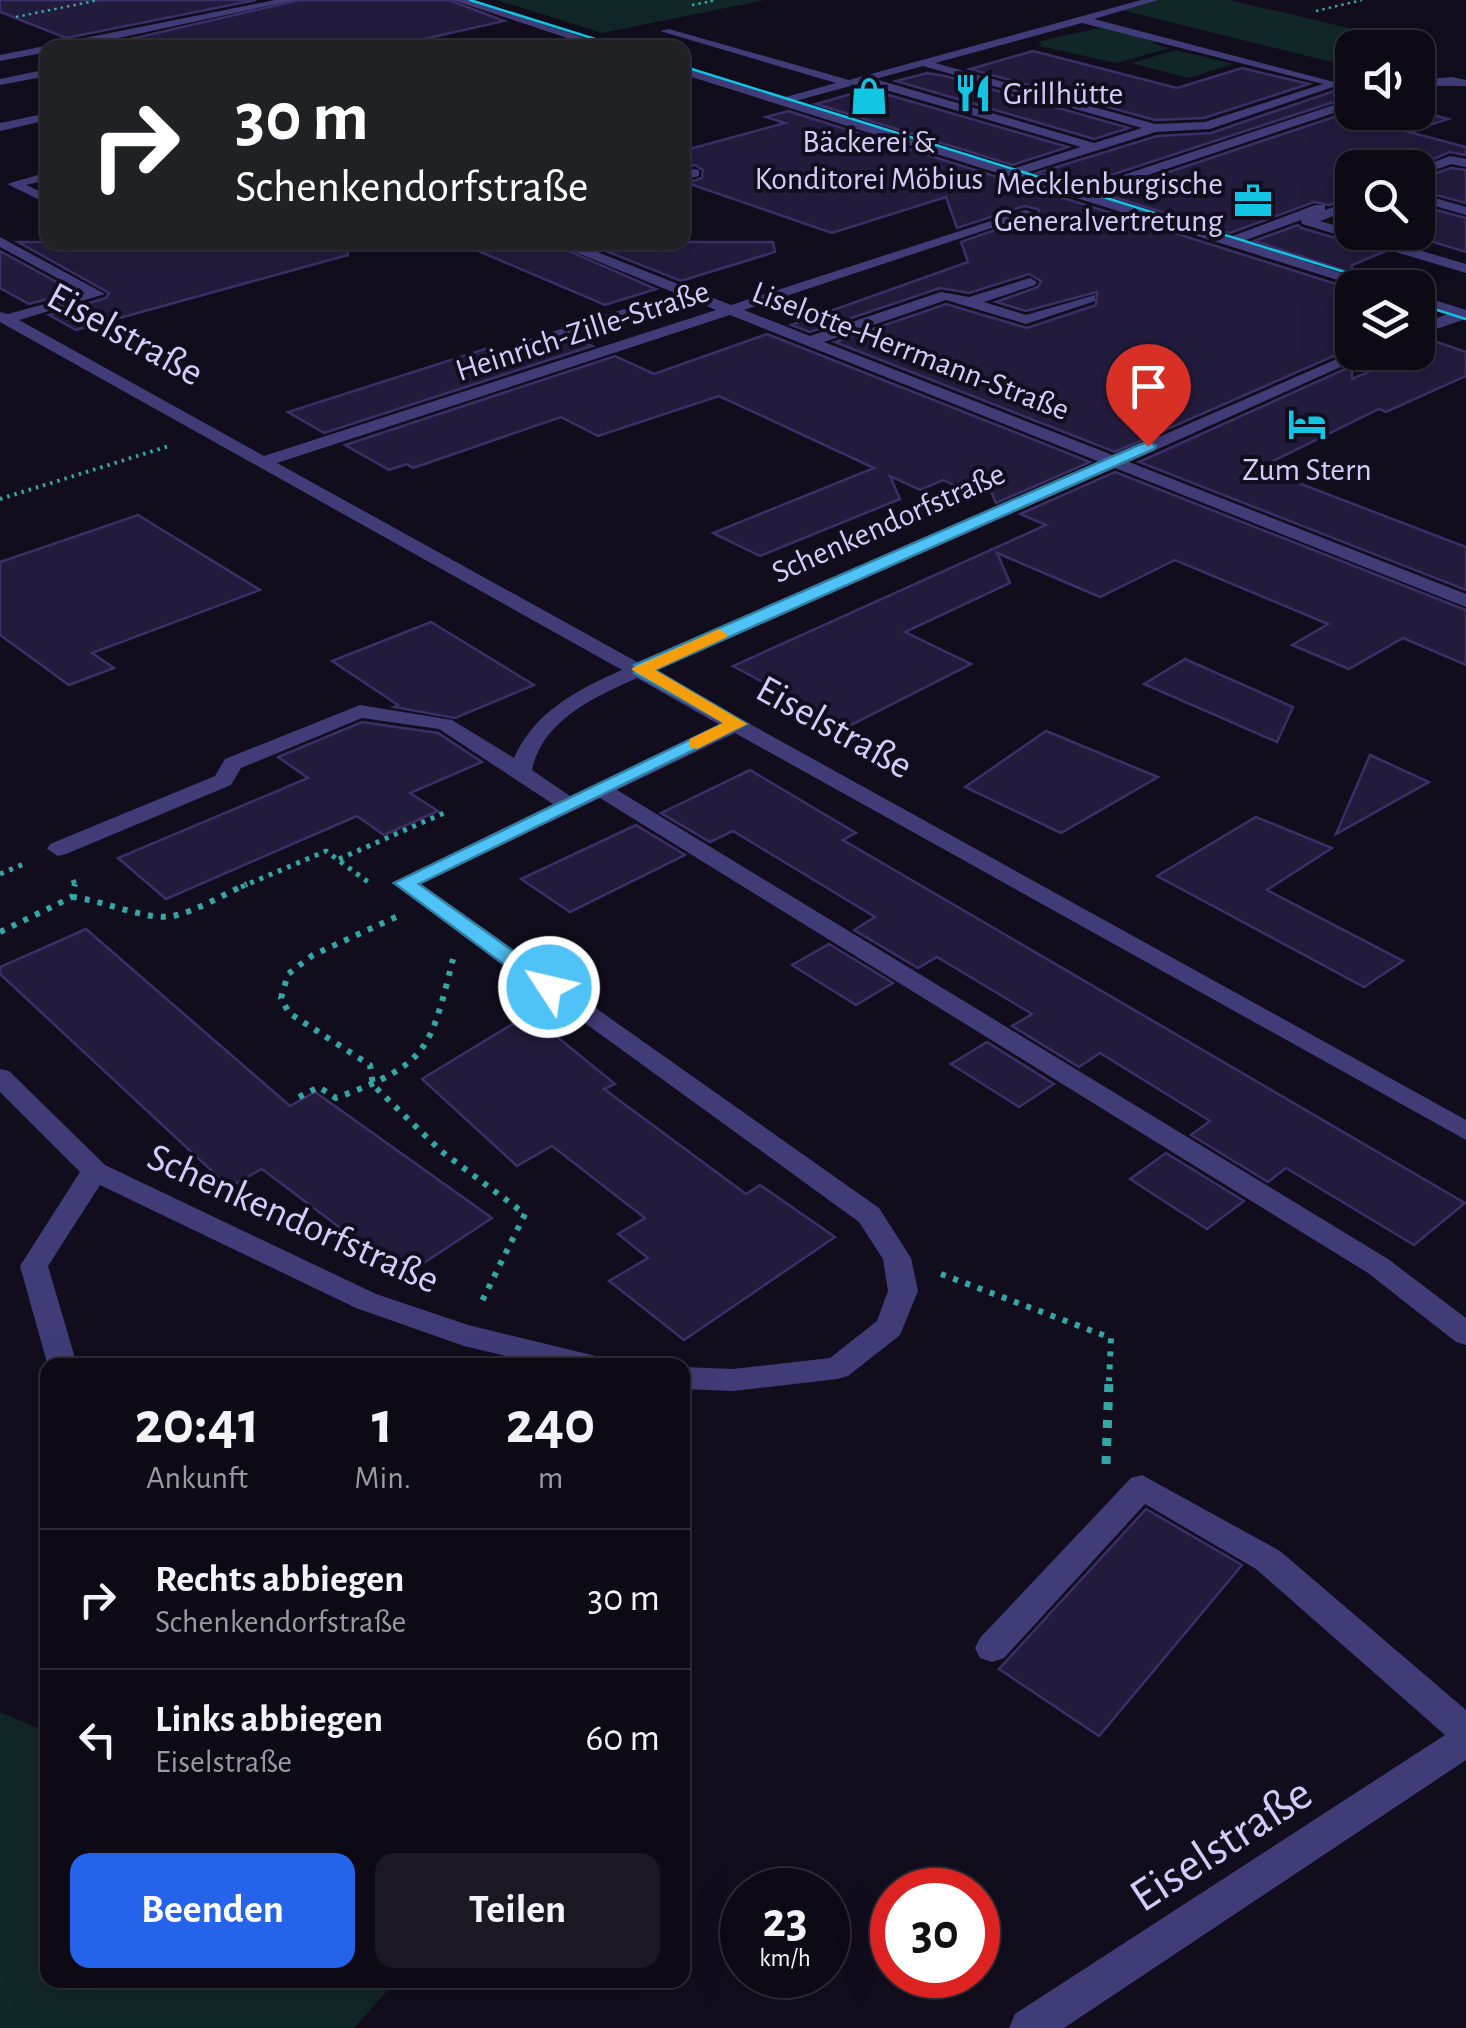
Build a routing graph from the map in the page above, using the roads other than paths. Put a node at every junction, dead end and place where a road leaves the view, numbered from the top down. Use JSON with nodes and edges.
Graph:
{"nodes":[{"id":1,"x":290,"y":0,"type":"edge"},
{"id":2,"x":458,"y":0,"type":"edge"},
{"id":3,"x":1153,"y":0,"type":"edge"},
{"id":4,"x":1081,"y":19,"type":"junction"},
{"id":5,"x":665,"y":32,"type":"dead end"},
{"id":6,"x":95,"y":40,"type":"edge"},
{"id":7,"x":585,"y":40,"type":"edge"},
{"id":8,"x":40,"y":51,"type":"edge"},
{"id":9,"x":0,"y":58,"type":"edge"},
{"id":10,"x":916,"y":68,"type":"junction"},
{"id":11,"x":690,"y":72,"type":"edge"},
{"id":12,"x":40,"y":74,"type":"edge"},
{"id":13,"x":870,"y":77,"type":"junction"},
{"id":14,"x":0,"y":82,"type":"edge"},
{"id":15,"x":1435,"y":82,"type":"edge"},
{"id":16,"x":1466,"y":83,"type":"edge"},
{"id":17,"x":848,"y":84,"type":"junction"},
{"id":18,"x":783,"y":101,"type":"junction"},
{"id":19,"x":1335,"y":109,"type":"edge"},
{"id":20,"x":40,"y":118,"type":"edge"},
{"id":21,"x":0,"y":126,"type":"edge"},
{"id":22,"x":1156,"y":128,"type":"junction"},
{"id":23,"x":1094,"y":146,"type":"junction"},
{"id":24,"x":1466,"y":163,"type":"edge"},
{"id":25,"x":1435,"y":166,"type":"edge"},
{"id":26,"x":1012,"y":173,"type":"junction"},
{"id":27,"x":40,"y":178,"type":"edge"},
{"id":28,"x":1078,"y":194,"type":"junction"},
{"id":29,"x":40,"y":196,"type":"edge"},
{"id":30,"x":1466,"y":196,"type":"edge"},
{"id":31,"x":1335,"y":202,"type":"edge"},
{"id":32,"x":1435,"y":202,"type":"edge"},
{"id":33,"x":1444,"y":204,"type":"junction"},
{"id":34,"x":1335,"y":211,"type":"edge"},
{"id":35,"x":1466,"y":211,"type":"edge"},
{"id":36,"x":1030,"y":212,"type":"dead end"},
{"id":37,"x":1335,"y":230,"type":"edge"},
{"id":38,"x":0,"y":241,"type":"edge"},
{"id":39,"x":1231,"y":241,"type":"junction"},
{"id":40,"x":578,"y":250,"type":"edge"},
{"id":41,"x":1402,"y":250,"type":"edge"},
{"id":42,"x":1466,"y":269,"type":"edge"},
{"id":43,"x":1335,"y":274,"type":"edge"},
{"id":44,"x":1030,"y":282,"type":"dead end"},
{"id":45,"x":686,"y":294,"type":"junction"},
{"id":46,"x":1090,"y":298,"type":"dead end"},
{"id":47,"x":973,"y":301,"type":"junction"},
{"id":48,"x":1435,"y":305,"type":"edge"},
{"id":49,"x":730,"y":311,"type":"junction"},
{"id":50,"x":1463,"y":314,"type":"edge"},
{"id":51,"x":3,"y":318,"type":"edge"},
{"id":52,"x":1435,"y":325,"type":"edge"},
{"id":53,"x":808,"y":342,"type":"junction"},
{"id":54,"x":525,"y":345,"type":"dead end"},
{"id":55,"x":1335,"y":365,"type":"edge"},
{"id":56,"x":265,"y":461,"type":"junction"},
{"id":57,"x":1112,"y":461,"type":"junction"},
{"id":58,"x":1466,"y":601,"type":"edge"},
{"id":59,"x":640,"y":669,"type":"junction"},
{"id":60,"x":738,"y":724,"type":"junction"},
{"id":61,"x":521,"y":772,"type":"junction"},
{"id":62,"x":599,"y":788,"type":"junction"},
{"id":63,"x":566,"y":803,"type":"junction"},
{"id":64,"x":58,"y":859,"type":"road end"},
{"id":65,"x":0,"y":1078,"type":"edge"},
{"id":66,"x":1466,"y":1131,"type":"edge"},
{"id":67,"x":96,"y":1170,"type":"junction"},
{"id":68,"x":1466,"y":1334,"type":"edge"},
{"id":69,"x":60,"y":1358,"type":"edge"},
{"id":70,"x":559,"y":1358,"type":"edge"},
{"id":71,"x":690,"y":1378,"type":"edge"},
{"id":72,"x":992,"y":1648,"type":"dead end"},
{"id":73,"x":1466,"y":1732,"type":"edge"},
{"id":74,"x":1466,"y":1740,"type":"edge"},
{"id":75,"x":1029,"y":2028,"type":"edge"}],
"edges":[{"from":1,"to":6,"type":"street"},
{"from":2,"to":7,"type":"street"},
{"from":3,"to":4,"type":"street"},
{"from":4,"to":10,"type":"street"},
{"from":4,"to":22,"type":"street"},
{"from":5,"to":17,"type":"street"},
{"from":8,"to":9,"type":"street"},
{"from":10,"to":13,"type":"street"},
{"from":10,"to":13,"type":"street"},
{"from":10,"to":22,"type":"street"},
{"from":11,"to":18,"type":"street"},
{"from":12,"to":14,"type":"street"},
{"from":13,"to":17,"type":"street"},
{"from":13,"to":23,"type":"street"},
{"from":15,"to":16,"type":"street"},
{"from":17,"to":18,"type":"street"},
{"from":18,"to":26,"type":"street"},
{"from":19,"to":28,"type":"street"},
{"from":20,"to":21,"type":"street"},
{"from":22,"to":23,"type":"street"},
{"from":23,"to":26,"type":"street"},
{"from":24,"to":25,"type":"street"},
{"from":26,"to":28,"type":"street"},
{"from":27,"to":29,"type":"street"},
{"from":28,"to":39,"type":"street"},
{"from":30,"to":33,"type":"street"},
{"from":31,"to":39,"type":"street"},
{"from":32,"to":33,"type":"street"},
{"from":33,"to":35,"type":"street"},
{"from":34,"to":37,"type":"street"},
{"from":36,"to":49,"type":"street","name":"Heinrich-Zille-Straße"},
{"from":38,"to":51,"type":"street"},
{"from":39,"to":43,"type":"street"},
{"from":40,"to":45,"type":"street","name":"Liselotte-Herrmann-Straße"},
{"from":41,"to":42,"type":"street"},
{"from":44,"to":47,"type":"street"},
{"from":45,"to":49,"type":"street","name":"Liselotte-Herrmann-Straße"},
{"from":45,"to":54,"type":"street"},
{"from":46,"to":47,"type":"street"},
{"from":47,"to":53,"type":"street"},
{"from":48,"to":50,"type":"street"},
{"from":49,"to":53,"type":"street","name":"Liselotte-Herrmann-Straße"},
{"from":49,"to":56,"type":"street","name":"Heinrich-Zille-Straße"},
{"from":50,"to":52,"type":"street"},
{"from":51,"to":56,"type":"street","name":"Eiselstraße"},
{"from":53,"to":57,"type":"street","name":"Liselotte-Herrmann-Straße"},
{"from":55,"to":57,"type":"street","name":"Schenkendorfstraße"},
{"from":56,"to":59,"type":"street","name":"Eiselstraße"},
{"from":57,"to":58,"type":"street","name":"Liselotte-Herrmann-Straße"},
{"from":57,"to":59,"type":"street","name":"Schenkendorfstraße"},
{"from":59,"to":60,"type":"street","name":"Eiselstraße"},
{"from":59,"to":61,"type":"street","name":"Schenkendorfstraße"},
{"from":60,"to":62,"type":"street"},
{"from":60,"to":66,"type":"street","name":"Eiselstraße"},
{"from":61,"to":63,"type":"street"},
{"from":61,"to":64,"type":"street"},
{"from":62,"to":63,"type":"street"},
{"from":62,"to":68,"type":"street"},
{"from":63,"to":71,"type":"street"},
{"from":65,"to":67,"type":"street","name":"Schenkendorfstraße"},
{"from":67,"to":69,"type":"street"},
{"from":67,"to":70,"type":"street","name":"Schenkendorfstraße"},
{"from":72,"to":73,"type":"street"},
{"from":74,"to":75,"type":"street","name":"Eiselstraße"}]}
